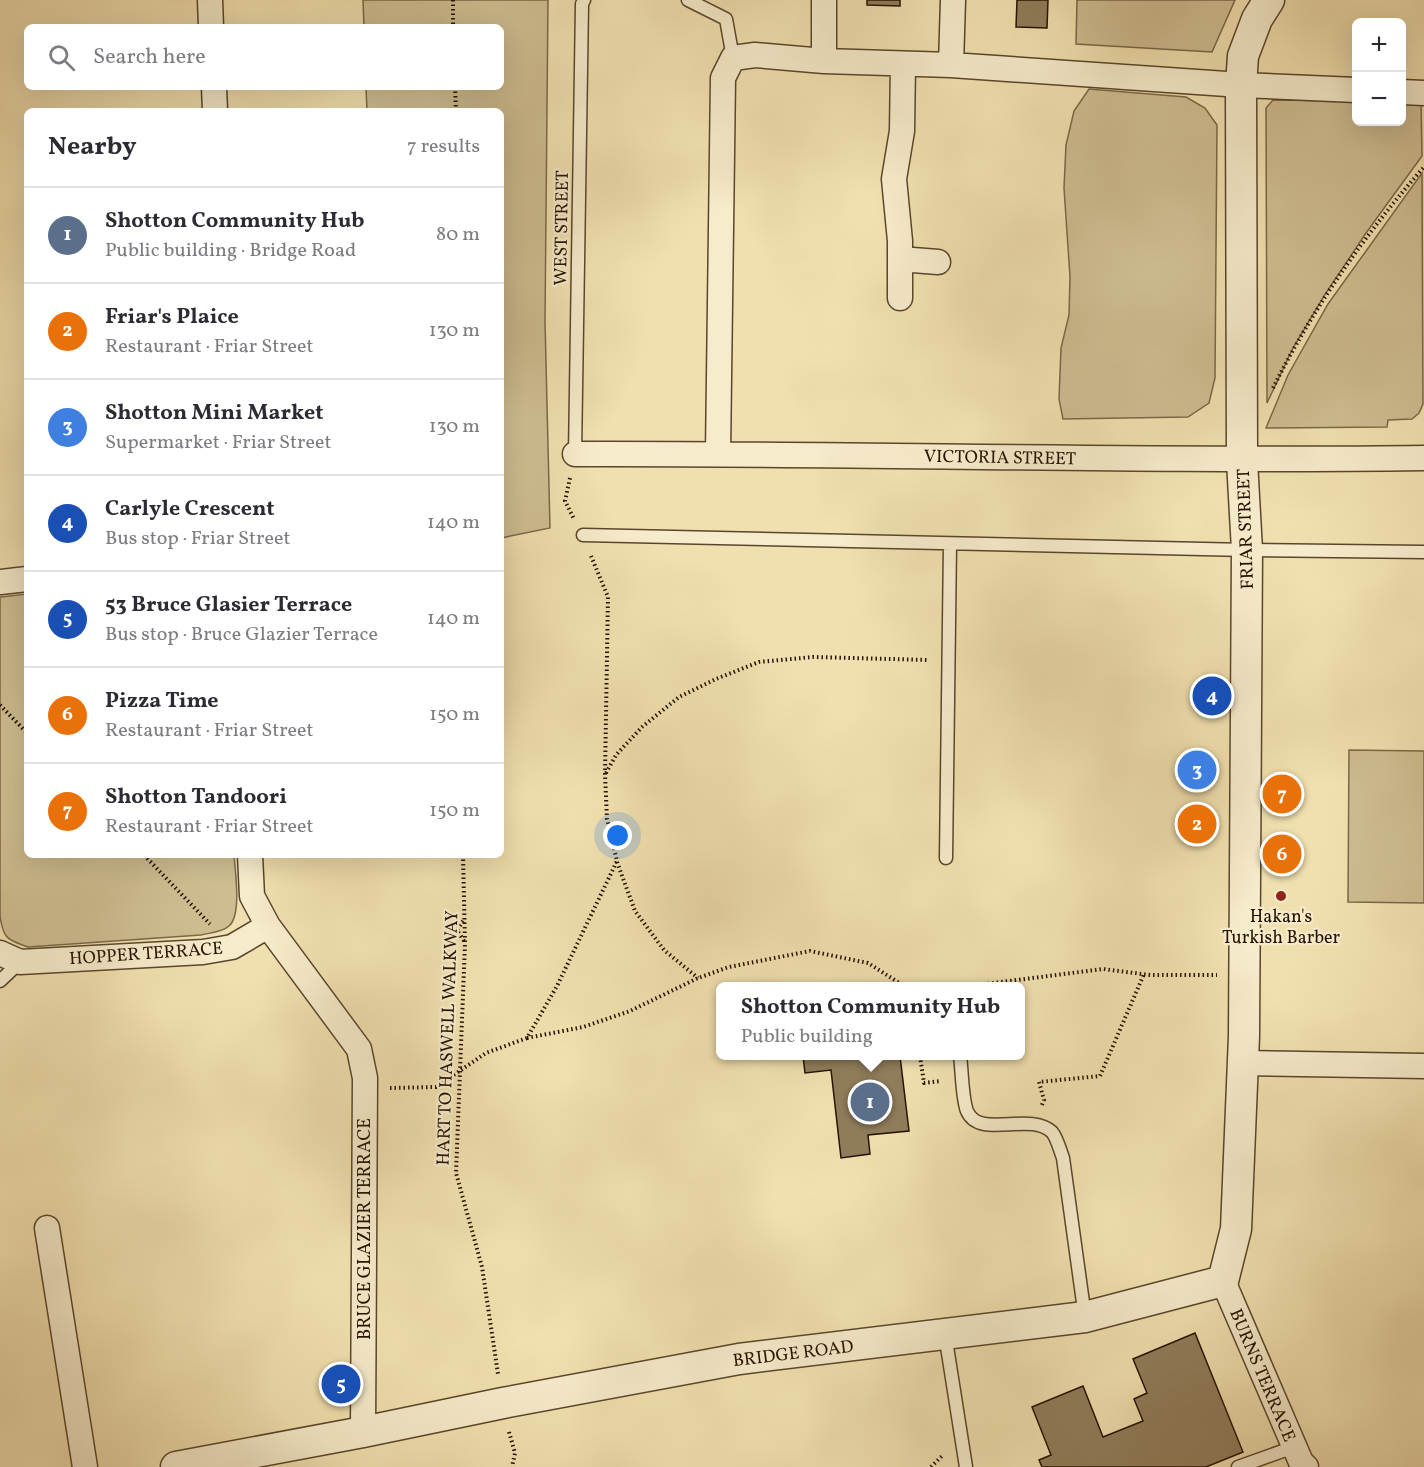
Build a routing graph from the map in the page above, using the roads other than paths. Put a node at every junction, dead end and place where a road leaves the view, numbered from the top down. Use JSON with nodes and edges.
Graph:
{"nodes":[{"id":1,"x":210,"y":0,"type":"edge"},
{"id":2,"x":688,"y":0,"type":"edge"},
{"id":3,"x":824,"y":0,"type":"edge"},
{"id":4,"x":953,"y":0,"type":"edge"},
{"id":5,"x":1269,"y":0,"type":"edge"},
{"id":6,"x":583,"y":2,"type":"edge"},
{"id":7,"x":211,"y":24,"type":"edge"},
{"id":8,"x":733,"y":58,"type":"junction"},
{"id":9,"x":824,"y":61,"type":"junction"},
{"id":10,"x":903,"y":64,"type":"junction"},
{"id":11,"x":951,"y":65,"type":"junction"},
{"id":12,"x":1241,"y":85,"type":"junction"},
{"id":13,"x":214,"y":90,"type":"edge"},
{"id":14,"x":1352,"y":90,"type":"edge"},
{"id":15,"x":1406,"y":92,"type":"edge"},
{"id":16,"x":1424,"y":93,"type":"edge"},
{"id":17,"x":215,"y":108,"type":"edge"},
{"id":18,"x":900,"y":259,"type":"junction"},
{"id":19,"x":938,"y":262,"type":"dead end"},
{"id":20,"x":900,"y":298,"type":"dead end"},
{"id":21,"x":718,"y":453,"type":"junction"},
{"id":22,"x":575,"y":454,"type":"joint"},
{"id":23,"x":1424,"y":458,"type":"edge"},
{"id":24,"x":1242,"y":460,"type":"junction"},
{"id":25,"x":583,"y":535,"type":"road end"},
{"id":26,"x":950,"y":544,"type":"junction"},
{"id":27,"x":1247,"y":550,"type":"junction"},
{"id":28,"x":1424,"y":552,"type":"edge"},
{"id":29,"x":24,"y":579,"type":"edge"},
{"id":30,"x":0,"y":582,"type":"edge"},
{"id":31,"x":250,"y":858,"type":"edge"},
{"id":32,"x":946,"y":858,"type":"dead end"},
{"id":33,"x":268,"y":927,"type":"junction"},
{"id":34,"x":10,"y":958,"type":"edge"},
{"id":35,"x":0,"y":981,"type":"edge"},
{"id":36,"x":961,"y":1060,"type":"edge"},
{"id":37,"x":1243,"y":1064,"type":"junction"},
{"id":38,"x":1424,"y":1066,"type":"edge"},
{"id":39,"x":47,"y":1228,"type":"dead end"},
{"id":40,"x":1223,"y":1281,"type":"junction"},
{"id":41,"x":1085,"y":1317,"type":"junction"},
{"id":42,"x":945,"y":1334,"type":"junction"},
{"id":43,"x":363,"y":1432,"type":"junction"},
{"id":44,"x":1300,"y":1457,"type":"edge"},
{"id":45,"x":85,"y":1467,"type":"edge"},
{"id":46,"x":176,"y":1467,"type":"edge"},
{"id":47,"x":966,"y":1467,"type":"edge"},
{"id":48,"x":1239,"y":1467,"type":"edge"}],
"edges":[{"from":1,"to":7,"type":"street"},
{"from":2,"to":8,"type":"lane"},
{"from":3,"to":9,"type":"street"},
{"from":4,"to":11,"type":"street"},
{"from":5,"to":12,"type":"street","name":"FRIAR STREET"},
{"from":6,"to":22,"type":"lane","name":"WEST STREET"},
{"from":8,"to":9,"type":"street"},
{"from":8,"to":21,"type":"street"},
{"from":9,"to":10,"type":"street"},
{"from":10,"to":11,"type":"street"},
{"from":10,"to":18,"type":"street"},
{"from":11,"to":12,"type":"street"},
{"from":12,"to":14,"type":"street"},
{"from":12,"to":24,"type":"street","name":"FRIAR STREET"},
{"from":13,"to":17,"type":"street"},
{"from":15,"to":16,"type":"street"},
{"from":18,"to":19,"type":"street"},
{"from":18,"to":20,"type":"street"},
{"from":21,"to":22,"type":"street","name":"VICTORIA STREET"},
{"from":21,"to":24,"type":"street","name":"VICTORIA STREET"},
{"from":23,"to":24,"type":"street","name":"VICTORIA STREET"},
{"from":24,"to":27,"type":"street","name":"FRIAR STREET"},
{"from":25,"to":26,"type":"lane"},
{"from":26,"to":27,"type":"lane"},
{"from":26,"to":32,"type":"lane"},
{"from":27,"to":28,"type":"lane"},
{"from":27,"to":37,"type":"street","name":"FRIAR STREET"},
{"from":29,"to":30,"type":"street"},
{"from":31,"to":33,"type":"street","name":"BRUCE GLAZIER TERRACE"},
{"from":33,"to":34,"type":"street","name":"HOPPER TERRACE"},
{"from":33,"to":43,"type":"street","name":"BRUCE GLAZIER TERRACE"},
{"from":34,"to":35,"type":"lane","name":"HOPPER TERRACE"},
{"from":36,"to":41,"type":"lane"},
{"from":37,"to":38,"type":"street"},
{"from":37,"to":40,"type":"street","name":"FRIAR STREET"},
{"from":39,"to":45,"type":"street"},
{"from":40,"to":41,"type":"street","name":"BRIDGE ROAD"},
{"from":40,"to":44,"type":"street","name":"BURNS TERRACE"},
{"from":41,"to":42,"type":"street","name":"BRIDGE ROAD"},
{"from":42,"to":43,"type":"street","name":"BRIDGE ROAD"},
{"from":42,"to":47,"type":"lane"},
{"from":43,"to":46,"type":"street"},
{"from":44,"to":48,"type":"lane"}]}
